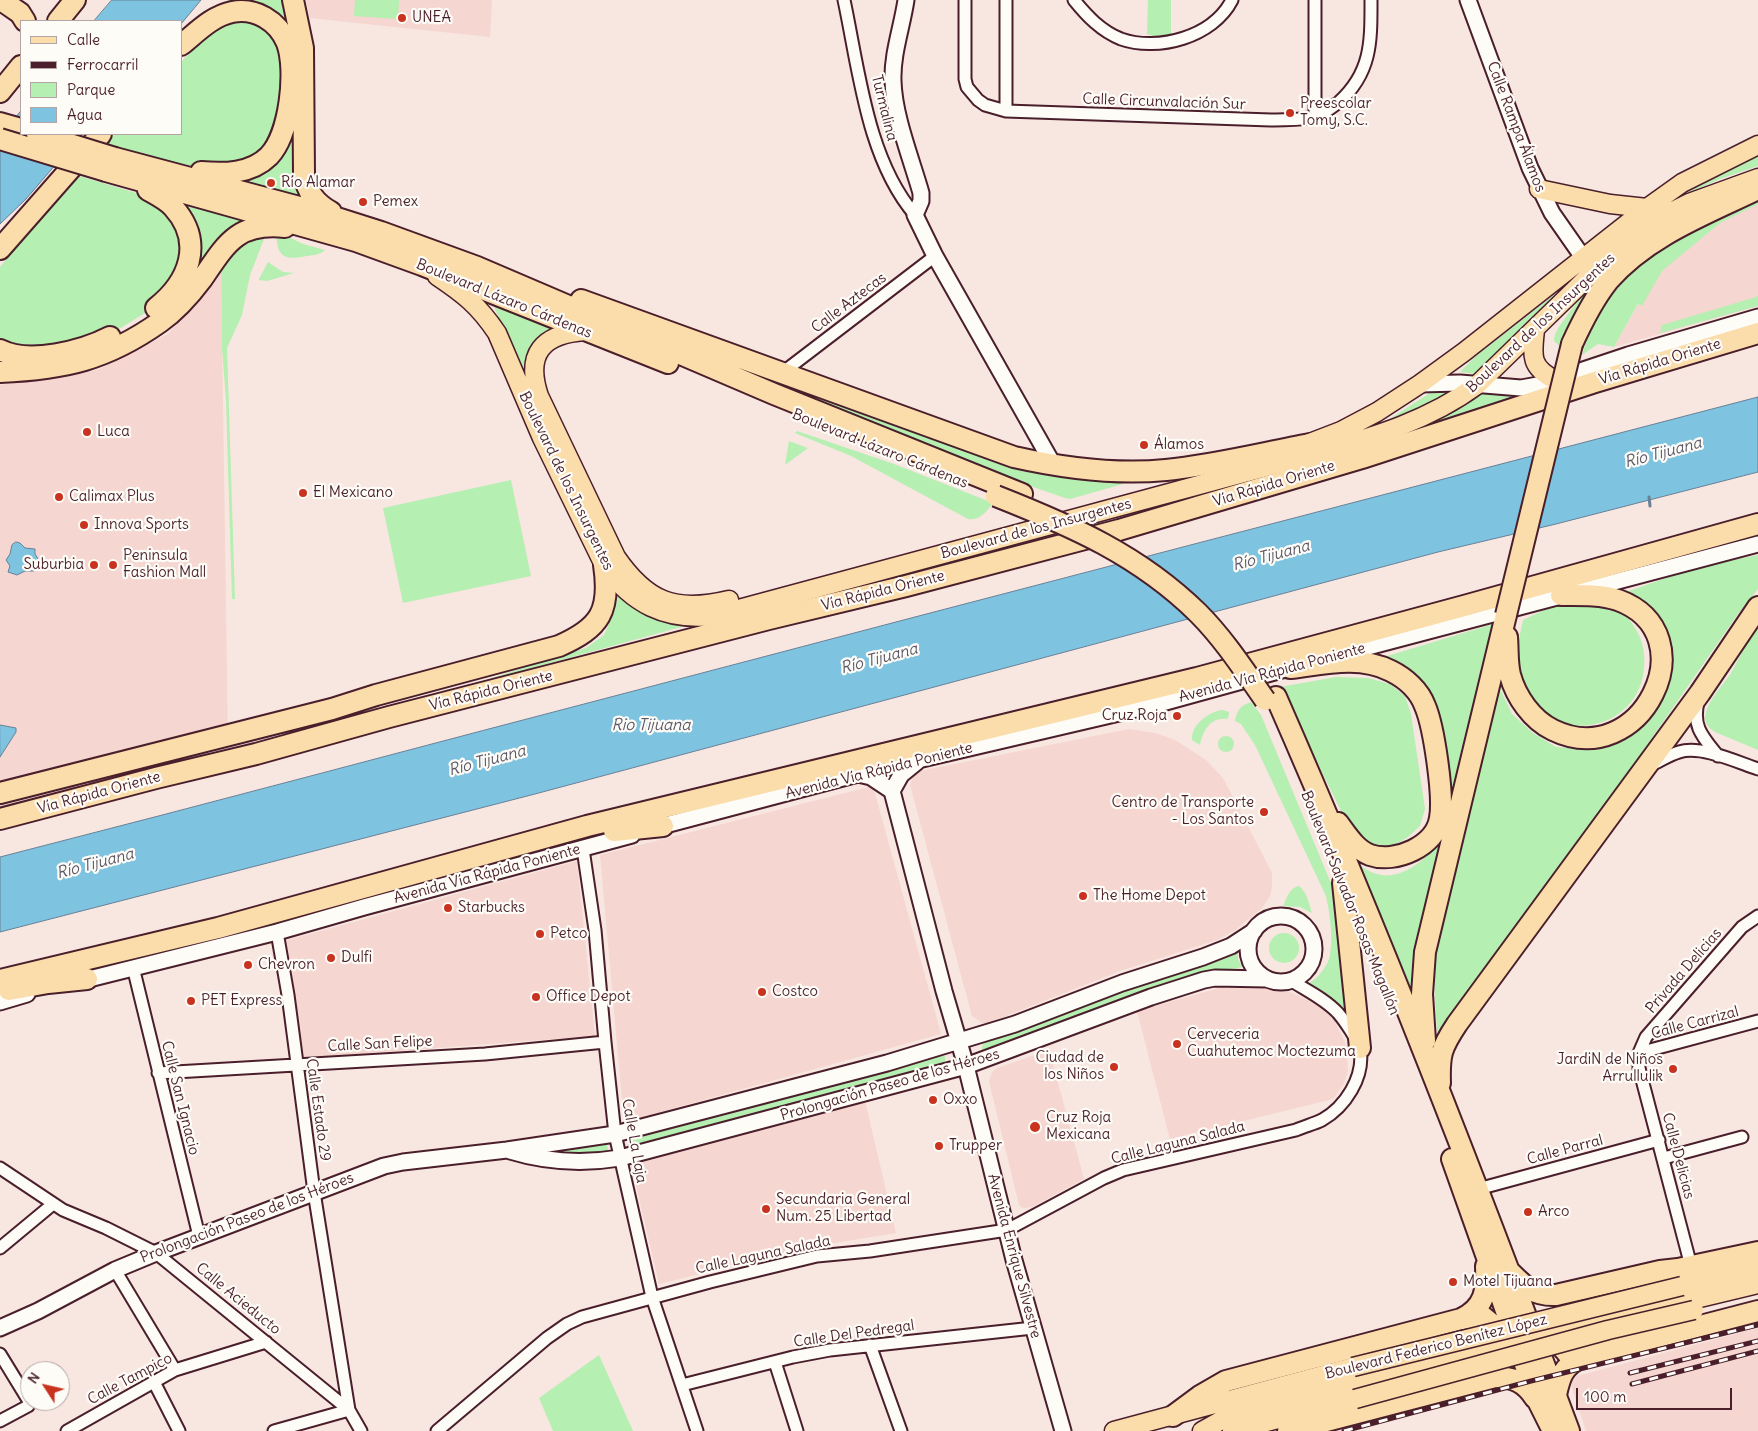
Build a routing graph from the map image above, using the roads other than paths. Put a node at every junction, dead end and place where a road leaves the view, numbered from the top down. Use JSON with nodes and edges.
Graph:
{"nodes":[{"id":1,"x":1,"y":0,"type":"edge"},
{"id":2,"x":75,"y":0,"type":"edge"},
{"id":3,"x":218,"y":0,"type":"edge"},
{"id":4,"x":293,"y":0,"type":"edge"},
{"id":5,"x":844,"y":0,"type":"edge"},
{"id":6,"x":906,"y":0,"type":"edge"},
{"id":7,"x":965,"y":0,"type":"edge"},
{"id":8,"x":1006,"y":0,"type":"edge"},
{"id":9,"x":1074,"y":0,"type":"edge"},
{"id":10,"x":1232,"y":0,"type":"edge"},
{"id":11,"x":1315,"y":0,"type":"edge"},
{"id":12,"x":1372,"y":0,"type":"edge"},
{"id":13,"x":1468,"y":0,"type":"edge"},
{"id":14,"x":24,"y":20,"type":"edge"},
{"id":15,"x":59,"y":20,"type":"edge"},
{"id":16,"x":182,"y":43,"type":"edge"},
{"id":17,"x":182,"y":43,"type":"edge"},
{"id":18,"x":20,"y":67,"type":"edge"},
{"id":19,"x":0,"y":92,"type":"edge"},
{"id":20,"x":1006,"y":111,"type":"junction"},
{"id":21,"x":1315,"y":117,"type":"junction"},
{"id":22,"x":0,"y":123,"type":"edge"},
{"id":23,"x":20,"y":129,"type":"edge"},
{"id":24,"x":39,"y":135,"type":"edge"},
{"id":25,"x":100,"y":135,"type":"edge"},
{"id":26,"x":0,"y":138,"type":"edge"},
{"id":27,"x":1758,"y":145,"type":"edge"},
{"id":28,"x":145,"y":166,"type":"junction"},
{"id":29,"x":115,"y":169,"type":"junction"},
{"id":30,"x":1758,"y":178,"type":"edge"},
{"id":31,"x":1539,"y":189,"type":"junction"},
{"id":32,"x":1758,"y":190,"type":"edge"},
{"id":33,"x":1647,"y":208,"type":"junction"},
{"id":34,"x":915,"y":215,"type":"junction"},
{"id":35,"x":21,"y":224,"type":"junction"},
{"id":36,"x":372,"y":229,"type":"junction"},
{"id":37,"x":356,"y":241,"type":"junction"},
{"id":38,"x":0,"y":249,"type":"edge"},
{"id":39,"x":0,"y":254,"type":"edge"},
{"id":40,"x":935,"y":256,"type":"junction"},
{"id":41,"x":422,"y":265,"type":"junction"},
{"id":42,"x":1588,"y":265,"type":"junction"},
{"id":43,"x":477,"y":267,"type":"junction"},
{"id":44,"x":1758,"y":317,"type":"edge"},
{"id":45,"x":1535,"y":330,"type":"junction"},
{"id":46,"x":585,"y":331,"type":"junction"},
{"id":47,"x":1758,"y":332,"type":"edge"},
{"id":48,"x":0,"y":350,"type":"edge"},
{"id":49,"x":0,"y":372,"type":"edge"},
{"id":50,"x":782,"y":373,"type":"junction"},
{"id":51,"x":1555,"y":380,"type":"junction"},
{"id":52,"x":1420,"y":384,"type":"junction"},
{"id":53,"x":1477,"y":384,"type":"junction"},
{"id":54,"x":550,"y":437,"type":"junction"},
{"id":55,"x":1310,"y":444,"type":"junction"},
{"id":56,"x":1054,"y":466,"type":"junction"},
{"id":57,"x":1022,"y":494,"type":"joint"},
{"id":58,"x":996,"y":496,"type":"joint"},
{"id":59,"x":1758,"y":524,"type":"edge"},
{"id":60,"x":1758,"y":544,"type":"edge"},
{"id":61,"x":604,"y":565,"type":"junction"},
{"id":62,"x":1561,"y":595,"type":"junction"},
{"id":63,"x":1758,"y":607,"type":"edge"},
{"id":64,"x":1506,"y":615,"type":"junction"},
{"id":65,"x":1290,"y":668,"type":"junction"},
{"id":66,"x":1700,"y":692,"type":"junction"},
{"id":67,"x":478,"y":694,"type":"junction"},
{"id":68,"x":1271,"y":698,"type":"junction"},
{"id":69,"x":332,"y":709,"type":"junction"},
{"id":70,"x":1718,"y":756,"type":"junction"},
{"id":71,"x":922,"y":759,"type":"junction"},
{"id":72,"x":1643,"y":769,"type":"junction"},
{"id":73,"x":1758,"y":769,"type":"edge"},
{"id":74,"x":858,"y":774,"type":"junction"},
{"id":75,"x":892,"y":791,"type":"junction"},
{"id":76,"x":0,"y":793,"type":"edge"},
{"id":77,"x":1322,"y":801,"type":"junction"},
{"id":78,"x":0,"y":819,"type":"edge"},
{"id":79,"x":663,"y":826,"type":"junction"},
{"id":80,"x":583,"y":848,"type":"junction"},
{"id":81,"x":503,"y":850,"type":"junction"},
{"id":82,"x":1343,"y":883,"type":"junction"},
{"id":83,"x":1758,"y":916,"type":"edge"},
{"id":84,"x":1254,"y":931,"type":"junction"},
{"id":85,"x":277,"y":932,"type":"junction"},
{"id":86,"x":132,"y":967,"type":"junction"},
{"id":87,"x":87,"y":979,"type":"junction"},
{"id":88,"x":1267,"y":979,"type":"junction"},
{"id":89,"x":0,"y":980,"type":"edge"},
{"id":90,"x":1290,"y":980,"type":"junction"},
{"id":91,"x":0,"y":992,"type":"edge"},
{"id":92,"x":0,"y":1002,"type":"edge"},
{"id":93,"x":1758,"y":1021,"type":"edge"},
{"id":94,"x":604,"y":1042,"type":"junction"},
{"id":95,"x":959,"y":1042,"type":"junction"},
{"id":96,"x":1360,"y":1048,"type":"junction"},
{"id":97,"x":1639,"y":1053,"type":"junction"},
{"id":98,"x":1426,"y":1061,"type":"junction"},
{"id":99,"x":296,"y":1064,"type":"junction"},
{"id":100,"x":966,"y":1066,"type":"junction"},
{"id":101,"x":158,"y":1073,"type":"junction"},
{"id":102,"x":1441,"y":1095,"type":"junction"},
{"id":103,"x":615,"y":1134,"type":"junction"},
{"id":104,"x":1742,"y":1137,"type":"dead end"},
{"id":105,"x":1659,"y":1140,"type":"junction"},
{"id":106,"x":507,"y":1150,"type":"junction"},
{"id":107,"x":620,"y":1158,"type":"junction"},
{"id":108,"x":1664,"y":1158,"type":"junction"},
{"id":109,"x":0,"y":1168,"type":"edge"},
{"id":110,"x":1478,"y":1189,"type":"junction"},
{"id":111,"x":314,"y":1192,"type":"junction"},
{"id":112,"x":53,"y":1204,"type":"junction"},
{"id":113,"x":1006,"y":1230,"type":"junction"},
{"id":114,"x":199,"y":1236,"type":"junction"},
{"id":115,"x":0,"y":1248,"type":"edge"},
{"id":116,"x":1758,"y":1252,"type":"edge"},
{"id":117,"x":156,"y":1253,"type":"junction"},
{"id":118,"x":1486,"y":1259,"type":"junction"},
{"id":119,"x":1692,"y":1266,"type":"junction"},
{"id":120,"x":1758,"y":1266,"type":"edge"},
{"id":121,"x":115,"y":1270,"type":"junction"},
{"id":122,"x":1508,"y":1270,"type":"junction"},
{"id":123,"x":1758,"y":1284,"type":"edge"},
{"id":124,"x":1758,"y":1294,"type":"edge"},
{"id":125,"x":652,"y":1297,"type":"junction"},
{"id":126,"x":1758,"y":1311,"type":"edge"},
{"id":127,"x":1461,"y":1319,"type":"junction"},
{"id":128,"x":1578,"y":1327,"type":"junction"},
{"id":129,"x":1,"y":1328,"type":"edge"},
{"id":130,"x":1033,"y":1328,"type":"junction"},
{"id":131,"x":1525,"y":1340,"type":"junction"},
{"id":132,"x":266,"y":1342,"type":"junction"},
{"id":133,"x":870,"y":1346,"type":"junction"},
{"id":134,"x":1484,"y":1351,"type":"junction"},
{"id":135,"x":0,"y":1354,"type":"edge"},
{"id":136,"x":1581,"y":1357,"type":"junction"},
{"id":137,"x":775,"y":1362,"type":"junction"},
{"id":138,"x":175,"y":1370,"type":"junction"},
{"id":139,"x":154,"y":1382,"type":"junction"},
{"id":140,"x":682,"y":1385,"type":"junction"},
{"id":141,"x":1547,"y":1398,"type":"junction"},
{"id":142,"x":349,"y":1410,"type":"junction"},
{"id":143,"x":1173,"y":1416,"type":"junction"},
{"id":144,"x":0,"y":1421,"type":"edge"},
{"id":145,"x":67,"y":1431,"type":"edge"},
{"id":146,"x":180,"y":1431,"type":"edge"},
{"id":147,"x":274,"y":1431,"type":"edge"},
{"id":148,"x":361,"y":1431,"type":"edge"},
{"id":149,"x":437,"y":1431,"type":"edge"},
{"id":150,"x":697,"y":1431,"type":"edge"},
{"id":151,"x":797,"y":1431,"type":"edge"},
{"id":152,"x":901,"y":1431,"type":"edge"},
{"id":153,"x":1063,"y":1431,"type":"edge"},
{"id":154,"x":1114,"y":1431,"type":"edge"},
{"id":155,"x":1202,"y":1431,"type":"edge"},
{"id":156,"x":1232,"y":1431,"type":"edge"},
{"id":157,"x":1288,"y":1431,"type":"edge"},
{"id":158,"x":1553,"y":1431,"type":"edge"},
{"id":159,"x":1569,"y":1431,"type":"edge"}],
"edges":[{"from":1,"to":14,"type":"highway"},
{"from":2,"to":15,"type":"highway"},
{"from":3,"to":16,"type":"highway"},
{"from":4,"to":36,"type":"highway"},
{"from":5,"to":34,"type":"street","name":"Turmalina"},
{"from":6,"to":34,"type":"street"},
{"from":7,"to":20,"type":"street","name":"Calle Circunvalación Sur"},
{"from":8,"to":20,"type":"street"},
{"from":9,"to":10,"type":"street"},
{"from":11,"to":21,"type":"street"},
{"from":12,"to":21,"type":"street","name":"Calle Circunvalación Sur"},
{"from":13,"to":31,"type":"street","name":"Calle Rampa Álamos"},
{"from":17,"to":28,"type":"highway"},
{"from":18,"to":19,"type":"highway"},
{"from":20,"to":21,"type":"street","name":"Calle Circunvalación Sur"},
{"from":22,"to":23,"type":"highway"},
{"from":24,"to":29,"type":"highway","name":"Boulevard Lázaro Cárdenas","bridge":true},
{"from":25,"to":35,"type":"highway"},
{"from":26,"to":29,"type":"highway","name":"Boulevard Lázaro Cárdenas","bridge":true},
{"from":27,"to":33,"type":"main road","name":"Boulevard de los Insurgentes"},
{"from":28,"to":29,"type":"highway","name":"Boulevard Lázaro Cárdenas"},
{"from":28,"to":36,"type":"highway","name":"Boulevard Lázaro Cárdenas"},
{"from":29,"to":37,"type":"highway","name":"Boulevard Lázaro Cárdenas"},
{"from":29,"to":48,"type":"highway"},
{"from":30,"to":42,"type":"main road","name":"Boulevard de los Insurgentes"},
{"from":31,"to":33,"type":"main road"},
{"from":31,"to":42,"type":"street","name":"Calle Rampa Álamos"},
{"from":32,"to":64,"type":"highway","bridge":true},
{"from":33,"to":42,"type":"main road","name":"Boulevard de los Insurgentes"},
{"from":34,"to":40,"type":"street"},
{"from":35,"to":38,"type":"highway"},
{"from":35,"to":39,"type":"highway"},
{"from":36,"to":43,"type":"highway","name":"Boulevard Lázaro Cárdenas"},
{"from":37,"to":41,"type":"highway","name":"Boulevard Lázaro Cárdenas"},
{"from":37,"to":49,"type":"highway"},
{"from":40,"to":50,"type":"street","name":"Calle Aztecas"},
{"from":40,"to":56,"type":"street"},
{"from":41,"to":46,"type":"highway","name":"Boulevard Lázaro Cárdenas"},
{"from":41,"to":54,"type":"main road","name":"Boulevard de los Insurgentes"},
{"from":42,"to":45,"type":"main road","name":"Boulevard de los Insurgentes"},
{"from":42,"to":52,"type":"main road","name":"Boulevard de los Insurgentes"},
{"from":43,"to":50,"type":"highway"},
{"from":43,"to":57,"type":"highway","name":"Boulevard Lázaro Cárdenas"},
{"from":44,"to":51,"type":"street"},
{"from":45,"to":51,"type":"main road"},
{"from":45,"to":53,"type":"main road","name":"Boulevard de los Insurgentes"},
{"from":46,"to":54,"type":"main road","name":"Boulevard de los Insurgentes"},
{"from":46,"to":58,"type":"highway","name":"Boulevard Lázaro Cárdenas"},
{"from":47,"to":67,"type":"highway","name":"Vía Rápida Oriente"},
{"from":50,"to":56,"type":"highway"},
{"from":51,"to":53,"type":"street"},
{"from":52,"to":53,"type":"street"},
{"from":52,"to":55,"type":"main road","name":"Boulevard de los Insurgentes"},
{"from":53,"to":61,"type":"main road","name":"Boulevard de los Insurgentes"},
{"from":54,"to":55,"type":"main road","name":"Boulevard de los Insurgentes"},
{"from":54,"to":61,"type":"main road","name":"Boulevard de los Insurgentes"},
{"from":55,"to":56,"type":"highway"},
{"from":57,"to":68,"type":"highway","name":"Boulevard Salvador Rosas Magallón"},
{"from":58,"to":68,"type":"highway","name":"Boulevard Salvador Rosas Magallón","bridge":true},
{"from":59,"to":81,"type":"highway","name":"Avenida Vía Rápida Poniente"},
{"from":60,"to":62,"type":"street","name":"Avenida Vía Rápida Poniente"},
{"from":61,"to":69,"type":"highway"},
{"from":62,"to":64,"type":"highway"},
{"from":62,"to":65,"type":"street","name":"Avenida Vía Rápida Poniente"},
{"from":63,"to":66,"type":"highway"},
{"from":64,"to":98,"type":"highway"},
{"from":65,"to":71,"type":"street","name":"Avenida Vía Rápida Poniente"},
{"from":65,"to":77,"type":"highway"},
{"from":66,"to":70,"type":"street"},
{"from":66,"to":72,"type":"highway"},
{"from":67,"to":69,"type":"highway"},
{"from":67,"to":78,"type":"highway","name":"Vía Rápida Oriente"},
{"from":68,"to":77,"type":"highway","name":"Boulevard Salvador Rosas Magallón"},
{"from":68,"to":82,"type":"highway","name":"Boulevard Salvador Rosas Magallón"},
{"from":69,"to":76,"type":"highway"},
{"from":70,"to":72,"type":"street"},
{"from":70,"to":73,"type":"street"},
{"from":71,"to":74,"type":"street","name":"Avenida Vía Rápida Poniente"},
{"from":71,"to":75,"type":"street"},
{"from":72,"to":102,"type":"highway"},
{"from":74,"to":75,"type":"street"},
{"from":74,"to":79,"type":"street","name":"Avenida Vía Rápida Poniente"},
{"from":75,"to":95,"type":"street","name":"Avenida Enríque Silvestre"},
{"from":77,"to":98,"type":"highway","name":"Boulevard Salvador Rosas Magallón"},
{"from":79,"to":80,"type":"street","name":"Avenida Vía Rápida Poniente"},
{"from":79,"to":81,"type":"highway"},
{"from":80,"to":85,"type":"street","name":"Avenida Vía Rápida Poniente"},
{"from":80,"to":94,"type":"street","name":"Calle La Laja"},
{"from":81,"to":89,"type":"highway","name":"Avenida Vía Rápida Poniente"},
{"from":82,"to":96,"type":"highway"},
{"from":82,"to":118,"type":"highway","name":"Boulevard Salvador Rosas Magallón"},
{"from":83,"to":97,"type":"street","name":"Privada Delicias"},
{"from":84,"to":88,"type":"street"},
{"from":84,"to":90,"type":"street"},
{"from":84,"to":95,"type":"street","name":"Prolongación Paseo de los Héroes"},
{"from":85,"to":86,"type":"street","name":"Avenida Vía Rápida Poniente"},
{"from":85,"to":99,"type":"street","name":"Calle Estado 29"},
{"from":86,"to":87,"type":"street","name":"Avenida Vía Rápida Poniente"},
{"from":86,"to":101,"type":"street","name":"Calle San Ignacio"},
{"from":87,"to":91,"type":"highway"},
{"from":87,"to":92,"type":"street","name":"Avenida Vía Rápida Poniente"},
{"from":88,"to":90,"type":"street"},
{"from":88,"to":100,"type":"street","name":"Prolongación Paseo de los Héroes"},
{"from":90,"to":96,"type":"street"},
{"from":93,"to":97,"type":"street","name":"Calle Carrizal"},
{"from":94,"to":99,"type":"street","name":"Calle San Felipe"},
{"from":94,"to":103,"type":"street","name":"Calle La Laja"},
{"from":95,"to":100,"type":"street","name":"Avenida Enríque Silvestre"},
{"from":95,"to":103,"type":"street","name":"Prolongación Paseo de los Héroes"},
{"from":96,"to":113,"type":"street","name":"Calle Laguna Salada"},
{"from":97,"to":105,"type":"street","name":"Calle Delicias"},
{"from":98,"to":102,"type":"highway","name":"Boulevard Salvador Rosas Magallón"},
{"from":99,"to":101,"type":"street","name":"Calle San Felipe"},
{"from":99,"to":111,"type":"street","name":"Calle Estado 29"},
{"from":100,"to":107,"type":"street","name":"Prolongación Paseo de los Héroes"},
{"from":100,"to":113,"type":"street","name":"Avenida Enríque Silvestre"},
{"from":101,"to":114,"type":"street","name":"Calle San Ignacio"},
{"from":102,"to":110,"type":"highway","name":"Boulevard Salvador Rosas Magallón"},
{"from":103,"to":106,"type":"street","name":"Prolongación Paseo de los Héroes"},
{"from":103,"to":107,"type":"street","name":"Calle La Laja"},
{"from":104,"to":108,"type":"street"},
{"from":105,"to":108,"type":"street","name":"Calle Delicias"},
{"from":105,"to":110,"type":"street","name":"Calle Parral"},
{"from":106,"to":107,"type":"street","name":"Prolongación Paseo de los Héroes"},
{"from":106,"to":111,"type":"street","name":"Prolongación Paseo de los Héroes"},
{"from":107,"to":125,"type":"street","name":"Calle La Laja"},
{"from":108,"to":119,"type":"street","name":"Calle Delicias"},
{"from":109,"to":112,"type":"street","name":"Calle Acieducto"},
{"from":110,"to":122,"type":"highway","name":"Boulevard Salvador Rosas Magallón"},
{"from":111,"to":114,"type":"street","name":"Prolongación Paseo de los Héroes"},
{"from":111,"to":142,"type":"street","name":"Calle Estado 29"},
{"from":112,"to":115,"type":"street"},
{"from":112,"to":117,"type":"street","name":"Calle Acieducto"},
{"from":113,"to":125,"type":"street","name":"Calle Laguna Salada"},
{"from":113,"to":130,"type":"street","name":"Avenida Enríque Silvestre"},
{"from":114,"to":117,"type":"street","name":"Prolongación Paseo de los Héroes"},
{"from":116,"to":119,"type":"highway"},
{"from":117,"to":121,"type":"street","name":"Prolongación Paseo de los Héroes"},
{"from":117,"to":132,"type":"street","name":"Calle Acieducto"},
{"from":118,"to":127,"type":"highway"},
{"from":118,"to":131,"type":"highway","name":"Boulevard Salvador Rosas Magallón"},
{"from":119,"to":122,"type":"highway"},
{"from":120,"to":143,"type":"main road","name":"Boulevard Federico Benítez López","bridge":true},
{"from":121,"to":129,"type":"street","name":"Prolongación Paseo de los Héroes"},
{"from":121,"to":138,"type":"street"},
{"from":122,"to":131,"type":"highway","name":"Boulevard Salvador Rosas Magallón"},
{"from":123,"to":128,"type":"main road"},
{"from":124,"to":156,"type":"main road","name":"Boulevard Federico Benítez López","bridge":true},
{"from":125,"to":140,"type":"street","name":"Calle La Laja"},
{"from":125,"to":149,"type":"street","name":"Calle Laguna Salada"},
{"from":126,"to":136,"type":"highway"},
{"from":127,"to":134,"type":"highway"},
{"from":127,"to":143,"type":"highway"},
{"from":128,"to":131,"type":"main road"},
{"from":128,"to":136,"type":"highway"},
{"from":130,"to":133,"type":"street","name":"Calle Del Pedregal"},
{"from":130,"to":153,"type":"street","name":"Avenida Enríque Silvestre"},
{"from":131,"to":134,"type":"main road"},
{"from":131,"to":141,"type":"highway","name":"Boulevard Salvador Rosas Magallón"},
{"from":132,"to":138,"type":"street","name":"Calle Tampico"},
{"from":132,"to":142,"type":"street","name":"Calle Acieducto"},
{"from":133,"to":137,"type":"street","name":"Calle Del Pedregal"},
{"from":133,"to":152,"type":"street"},
{"from":134,"to":155,"type":"main road"},
{"from":135,"to":144,"type":"street"},
{"from":136,"to":141,"type":"highway"},
{"from":137,"to":140,"type":"street","name":"Calle Del Pedregal"},
{"from":137,"to":151,"type":"street"},
{"from":138,"to":139,"type":"street","name":"Calle Tampico"},
{"from":139,"to":145,"type":"street","name":"Calle Tampico"},
{"from":139,"to":146,"type":"street"},
{"from":140,"to":150,"type":"street","name":"Calle La Laja"},
{"from":141,"to":157,"type":"highway"},
{"from":141,"to":158,"type":"highway","name":"Boulevard Salvador Rosas Magallón"},
{"from":141,"to":159,"type":"highway","name":"Boulevard Salvador Rosas Magallón"},
{"from":142,"to":147,"type":"street"},
{"from":142,"to":148,"type":"street","name":"Calle Acieducto"},
{"from":143,"to":154,"type":"main road","name":"Boulevard Federico Benítez López"}]}
